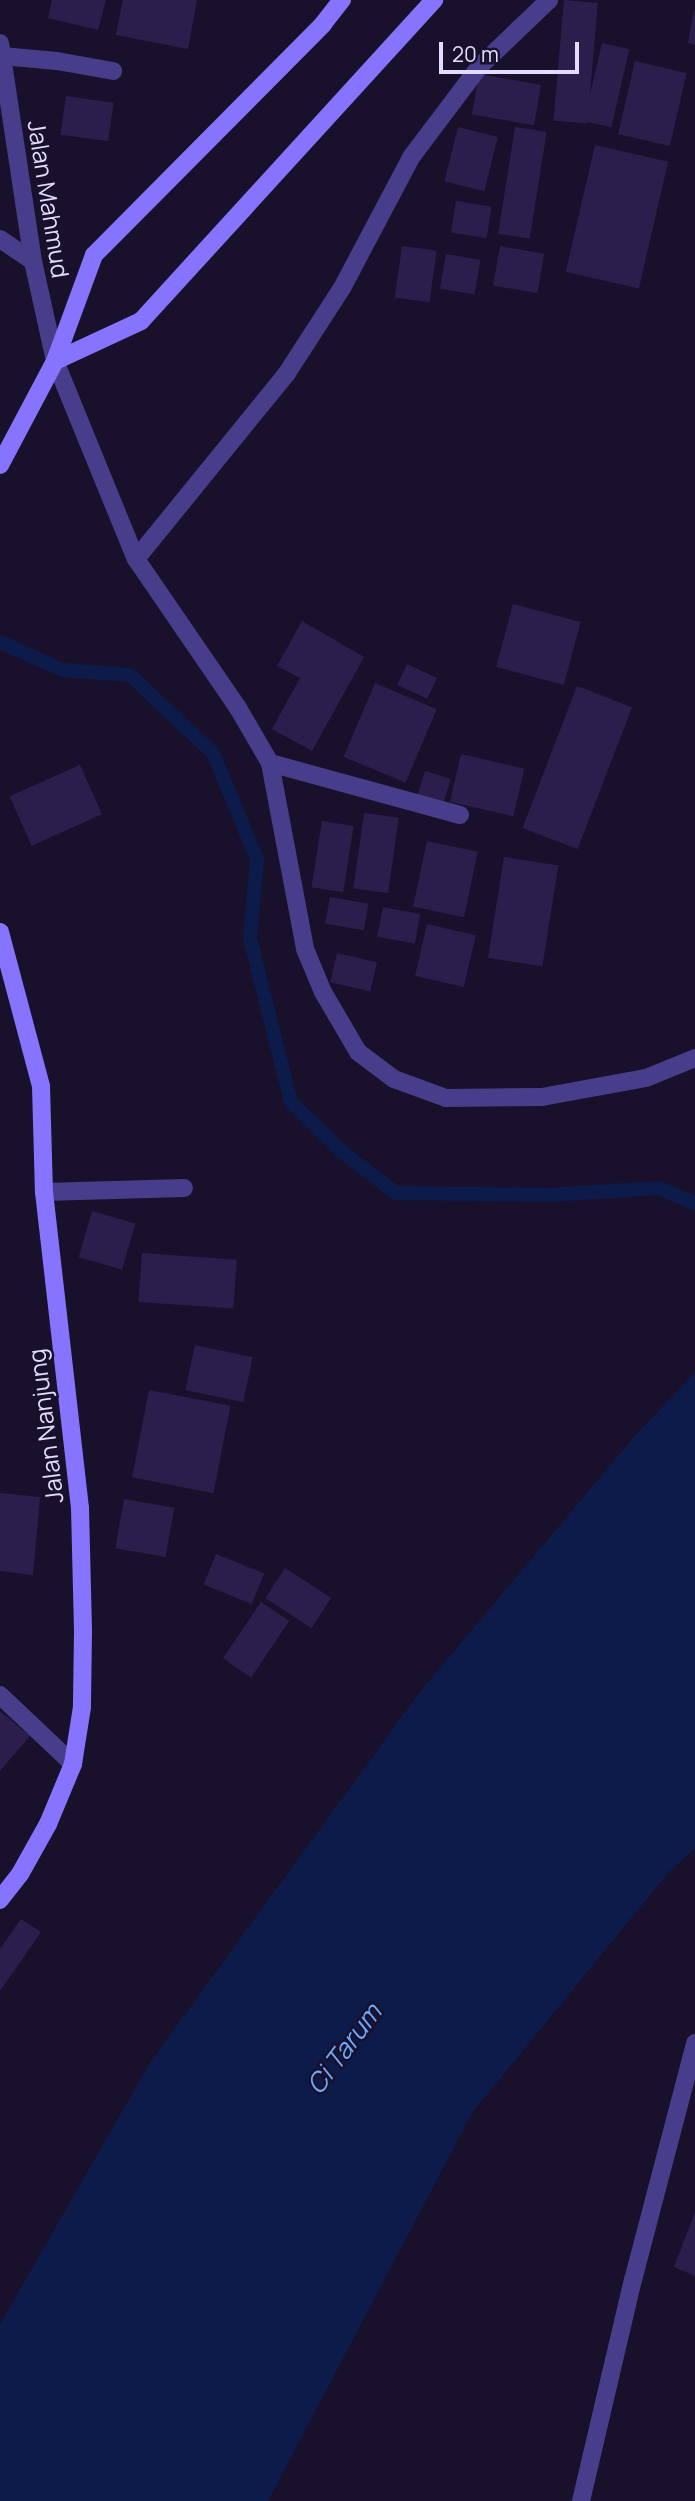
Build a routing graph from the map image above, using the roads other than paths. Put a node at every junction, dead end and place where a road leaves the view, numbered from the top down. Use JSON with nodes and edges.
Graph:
{"nodes":[{"id":1,"x":342,"y":0,"type":"edge"},
{"id":2,"x":434,"y":0,"type":"edge"},
{"id":3,"x":541,"y":3,"type":"edge"},
{"id":4,"x":1,"y":50,"type":"edge"},
{"id":5,"x":113,"y":71,"type":"dead end"},
{"id":6,"x":0,"y":239,"type":"edge"},
{"id":7,"x":33,"y":261,"type":"junction"},
{"id":8,"x":55,"y":361,"type":"junction"},
{"id":9,"x":0,"y":465,"type":"edge"},
{"id":10,"x":136,"y":559,"type":"junction"},
{"id":11,"x":270,"y":763,"type":"junction"},
{"id":12,"x":460,"y":815,"type":"dead end"},
{"id":13,"x":0,"y":932,"type":"edge"},
{"id":14,"x":695,"y":1058,"type":"edge"},
{"id":15,"x":184,"y":1188,"type":"dead end"},
{"id":16,"x":44,"y":1192,"type":"junction"},
{"id":17,"x":0,"y":1695,"type":"edge"},
{"id":18,"x":72,"y":1764,"type":"junction"},
{"id":19,"x":0,"y":1900,"type":"edge"},
{"id":20,"x":695,"y":2043,"type":"edge"},
{"id":21,"x":582,"y":2501,"type":"edge"}],
"edges":[{"from":1,"to":8,"type":"main road"},
{"from":2,"to":8,"type":"main road"},
{"from":3,"to":10,"type":"street"},
{"from":4,"to":5,"type":"street"},
{"from":4,"to":7,"type":"street","name":"Jalan Mahmud"},
{"from":6,"to":7,"type":"street"},
{"from":7,"to":8,"type":"street","name":"Jalan Mahmud"},
{"from":8,"to":9,"type":"main road"},
{"from":8,"to":10,"type":"street","name":"Jalan Mahmud"},
{"from":10,"to":11,"type":"street","name":"Jalan Mahmud"},
{"from":11,"to":12,"type":"street"},
{"from":11,"to":14,"type":"street","name":"Jalan Mahmud"},
{"from":13,"to":16,"type":"main road","name":"Jalan Nanjung"},
{"from":15,"to":16,"type":"street"},
{"from":16,"to":18,"type":"main road","name":"Jalan Nanjung"},
{"from":17,"to":18,"type":"street"},
{"from":18,"to":19,"type":"main road","name":"Jalan Nanjung"},
{"from":20,"to":21,"type":"street"}]}
